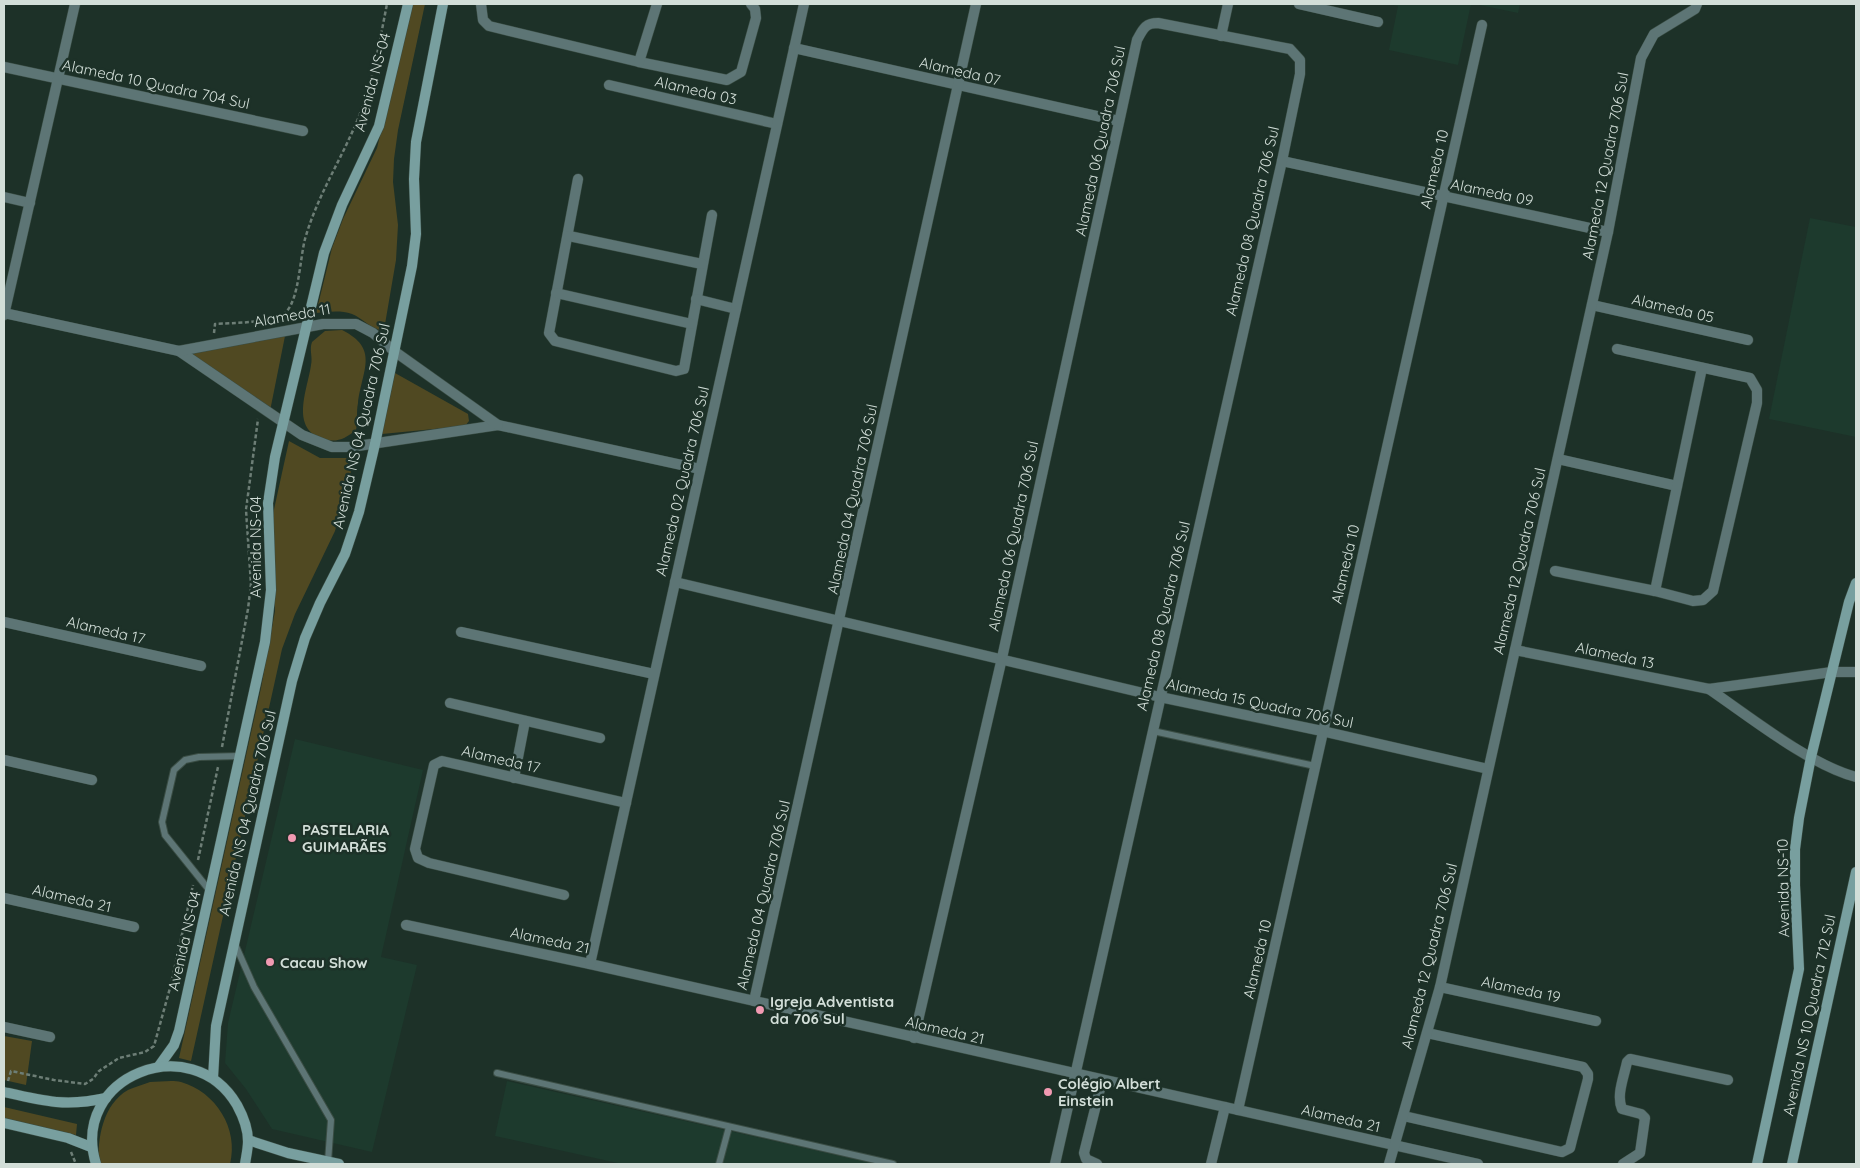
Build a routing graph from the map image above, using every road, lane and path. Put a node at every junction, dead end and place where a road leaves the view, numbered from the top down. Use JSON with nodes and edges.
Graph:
{"nodes":[{"id":1,"x":75,"y":4,"type":"edge"},
{"id":2,"x":387,"y":4,"type":"edge"},
{"id":3,"x":408,"y":4,"type":"edge"},
{"id":4,"x":443,"y":4,"type":"edge"},
{"id":5,"x":481,"y":4,"type":"edge"},
{"id":6,"x":657,"y":4,"type":"edge"},
{"id":7,"x":750,"y":4,"type":"edge"},
{"id":8,"x":804,"y":4,"type":"edge"},
{"id":9,"x":976,"y":4,"type":"edge"},
{"id":10,"x":1228,"y":4,"type":"edge"},
{"id":11,"x":1299,"y":4,"type":"edge"},
{"id":12,"x":1697,"y":4,"type":"edge"},
{"id":13,"x":1378,"y":22,"type":"dead end"},
{"id":14,"x":1482,"y":25,"type":"dead end"},
{"id":15,"x":1221,"y":36,"type":"junction"},
{"id":16,"x":794,"y":48,"type":"junction"},
{"id":17,"x":639,"y":62,"type":"junction"},
{"id":18,"x":4,"y":66,"type":"edge"},
{"id":19,"x":58,"y":79,"type":"junction"},
{"id":20,"x":609,"y":85,"type":"dead end"},
{"id":21,"x":958,"y":87,"type":"junction"},
{"id":22,"x":1119,"y":121,"type":"junction"},
{"id":23,"x":777,"y":124,"type":"junction"},
{"id":24,"x":303,"y":131,"type":"dead end"},
{"id":25,"x":1282,"y":161,"type":"junction"},
{"id":26,"x":578,"y":179,"type":"dead end"},
{"id":27,"x":1443,"y":196,"type":"junction"},
{"id":28,"x":4,"y":197,"type":"edge"},
{"id":29,"x":30,"y":203,"type":"junction"},
{"id":30,"x":712,"y":214,"type":"dead end"},
{"id":31,"x":1608,"y":232,"type":"junction"},
{"id":32,"x":568,"y":236,"type":"junction"},
{"id":33,"x":702,"y":264,"type":"junction"},
{"id":34,"x":556,"y":293,"type":"junction"},
{"id":35,"x":696,"y":299,"type":"junction"},
{"id":36,"x":1592,"y":305,"type":"junction"},
{"id":37,"x":736,"y":309,"type":"junction"},
{"id":38,"x":4,"y":314,"type":"edge"},
{"id":39,"x":692,"y":324,"type":"junction"},
{"id":40,"x":305,"y":327,"type":"junction"},
{"id":41,"x":1748,"y":340,"type":"dead end"},
{"id":42,"x":212,"y":345,"type":"junction"},
{"id":43,"x":1617,"y":349,"type":"dead end"},
{"id":44,"x":394,"y":351,"type":"junction"},
{"id":45,"x":179,"y":352,"type":"junction"},
{"id":46,"x":1702,"y":368,"type":"junction"},
{"id":47,"x":256,"y":413,"type":"dead end"},
{"id":48,"x":283,"y":424,"type":"junction"},
{"id":49,"x":498,"y":425,"type":"junction"},
{"id":50,"x":375,"y":444,"type":"junction"},
{"id":51,"x":1558,"y":459,"type":"junction"},
{"id":52,"x":700,"y":469,"type":"junction"},
{"id":53,"x":1677,"y":486,"type":"junction"},
{"id":54,"x":1555,"y":571,"type":"dead end"},
{"id":55,"x":675,"y":582,"type":"junction"},
{"id":56,"x":1856,"y":584,"type":"edge"},
{"id":57,"x":1655,"y":591,"type":"junction"},
{"id":58,"x":840,"y":620,"type":"junction"},
{"id":59,"x":4,"y":622,"type":"edge"},
{"id":60,"x":460,"y":632,"type":"dead end"},
{"id":61,"x":1515,"y":650,"type":"junction"},
{"id":62,"x":1002,"y":658,"type":"junction"},
{"id":63,"x":201,"y":666,"type":"dead end"},
{"id":64,"x":1832,"y":672,"type":"junction"},
{"id":65,"x":1856,"y":672,"type":"edge"},
{"id":66,"x":654,"y":674,"type":"junction"},
{"id":67,"x":1709,"y":689,"type":"junction"},
{"id":68,"x":1160,"y":697,"type":"junction"},
{"id":69,"x":450,"y":703,"type":"dead end"},
{"id":70,"x":525,"y":721,"type":"junction"},
{"id":71,"x":1153,"y":731,"type":"junction"},
{"id":72,"x":1322,"y":731,"type":"junction"},
{"id":73,"x":600,"y":738,"type":"dead end"},
{"id":74,"x":221,"y":751,"type":"dead end"},
{"id":75,"x":240,"y":756,"type":"junction"},
{"id":76,"x":1811,"y":757,"type":"junction"},
{"id":77,"x":4,"y":760,"type":"edge"},
{"id":78,"x":219,"y":760,"type":"dead end"},
{"id":79,"x":1315,"y":766,"type":"junction"},
{"id":80,"x":1488,"y":769,"type":"junction"},
{"id":81,"x":1856,"y":777,"type":"edge"},
{"id":82,"x":514,"y":778,"type":"junction"},
{"id":83,"x":92,"y":780,"type":"dead end"},
{"id":84,"x":626,"y":803,"type":"junction"},
{"id":85,"x":198,"y":863,"type":"dead end"},
{"id":86,"x":1856,"y":872,"type":"edge"},
{"id":87,"x":193,"y":882,"type":"dead end"},
{"id":88,"x":210,"y":891,"type":"junction"},
{"id":89,"x":564,"y":895,"type":"dead end"},
{"id":90,"x":4,"y":898,"type":"edge"},
{"id":91,"x":406,"y":925,"type":"dead end"},
{"id":92,"x":134,"y":927,"type":"dead end"},
{"id":93,"x":233,"y":940,"type":"junction"},
{"id":94,"x":590,"y":964,"type":"junction"},
{"id":95,"x":1440,"y":987,"type":"junction"},
{"id":96,"x":754,"y":1001,"type":"junction"},
{"id":97,"x":1596,"y":1021,"type":"dead end"},
{"id":98,"x":4,"y":1027,"type":"edge"},
{"id":99,"x":1427,"y":1033,"type":"junction"},
{"id":100,"x":50,"y":1037,"type":"dead end"},
{"id":101,"x":914,"y":1038,"type":"junction"},
{"id":102,"x":159,"y":1066,"type":"junction"},
{"id":103,"x":497,"y":1074,"type":"dead end"},
{"id":104,"x":1076,"y":1075,"type":"junction"},
{"id":105,"x":213,"y":1078,"type":"junction"},
{"id":106,"x":1102,"y":1080,"type":"junction"},
{"id":107,"x":1728,"y":1080,"type":"dead end"},
{"id":108,"x":5,"y":1092,"type":"edge"},
{"id":109,"x":106,"y":1098,"type":"junction"},
{"id":110,"x":1225,"y":1107,"type":"junction"},
{"id":111,"x":1238,"y":1110,"type":"junction"},
{"id":112,"x":1404,"y":1116,"type":"junction"},
{"id":113,"x":4,"y":1123,"type":"edge"},
{"id":114,"x":729,"y":1127,"type":"junction"},
{"id":115,"x":248,"y":1140,"type":"junction"},
{"id":116,"x":1395,"y":1146,"type":"junction"},
{"id":117,"x":91,"y":1147,"type":"junction"},
{"id":118,"x":328,"y":1162,"type":"junction"},
{"id":119,"x":96,"y":1164,"type":"edge"},
{"id":120,"x":246,"y":1164,"type":"edge"},
{"id":121,"x":339,"y":1164,"type":"edge"},
{"id":122,"x":719,"y":1164,"type":"edge"},
{"id":123,"x":893,"y":1164,"type":"edge"},
{"id":124,"x":1055,"y":1164,"type":"edge"},
{"id":125,"x":1097,"y":1164,"type":"edge"},
{"id":126,"x":1211,"y":1164,"type":"edge"},
{"id":127,"x":1389,"y":1164,"type":"edge"},
{"id":128,"x":1478,"y":1164,"type":"edge"},
{"id":129,"x":1623,"y":1164,"type":"edge"},
{"id":130,"x":1757,"y":1164,"type":"edge"},
{"id":131,"x":1792,"y":1164,"type":"edge"}],
"edges":[{"from":1,"to":19,"type":"street"},
{"from":2,"to":42,"type":"path"},
{"from":3,"to":40,"type":"street","name":"Avenida NS-04"},
{"from":4,"to":44,"type":"street","name":"Avenida NS 04 Quadra 706 Sul"},
{"from":5,"to":17,"type":"street"},
{"from":6,"to":17,"type":"street"},
{"from":7,"to":17,"type":"street"},
{"from":8,"to":16,"type":"street","name":"Alameda 02 Quadra 706 Sul"},
{"from":9,"to":21,"type":"street","name":"Alameda 04 Quadra 706 Sul"},
{"from":10,"to":15,"type":"street"},
{"from":11,"to":13,"type":"street"},
{"from":12,"to":31,"type":"street","name":"Alameda 12 Quadra 706 Sul"},
{"from":14,"to":27,"type":"street","name":"Alameda 10"},
{"from":15,"to":22,"type":"street","name":"Alameda 06 Quadra 706 Sul"},
{"from":15,"to":25,"type":"street","name":"Alameda 08 Quadra 706 Sul"},
{"from":16,"to":21,"type":"street","name":"Alameda 07"},
{"from":16,"to":23,"type":"street","name":"Alameda 02 Quadra 706 Sul"},
{"from":18,"to":19,"type":"street","name":"Alameda 10 Quadra 704 Sul"},
{"from":19,"to":24,"type":"street","name":"Alameda 10 Quadra 704 Sul"},
{"from":19,"to":29,"type":"street"},
{"from":20,"to":23,"type":"street","name":"Alameda 03"},
{"from":21,"to":22,"type":"street","name":"Alameda 07"},
{"from":21,"to":58,"type":"street","name":"Alameda 04 Quadra 706 Sul"},
{"from":22,"to":62,"type":"street","name":"Alameda 06 Quadra 706 Sul"},
{"from":23,"to":37,"type":"street","name":"Alameda 02 Quadra 706 Sul"},
{"from":25,"to":27,"type":"street","name":"Alameda 09"},
{"from":25,"to":68,"type":"street","name":"Alameda 08 Quadra 706 Sul"},
{"from":26,"to":32,"type":"street"},
{"from":27,"to":31,"type":"street","name":"Alameda 09"},
{"from":27,"to":72,"type":"street","name":"Alameda 10"},
{"from":28,"to":29,"type":"street"},
{"from":29,"to":38,"type":"street"},
{"from":30,"to":33,"type":"street"},
{"from":31,"to":36,"type":"street","name":"Alameda 12 Quadra 706 Sul"},
{"from":32,"to":33,"type":"street"},
{"from":32,"to":34,"type":"street"},
{"from":33,"to":35,"type":"street"},
{"from":34,"to":39,"type":"street"},
{"from":34,"to":39,"type":"street"},
{"from":35,"to":37,"type":"street"},
{"from":35,"to":39,"type":"street"},
{"from":36,"to":41,"type":"street","name":"Alameda 05"},
{"from":36,"to":51,"type":"street","name":"Alameda 12 Quadra 706 Sul"},
{"from":37,"to":52,"type":"street","name":"Alameda 02 Quadra 706 Sul"},
{"from":38,"to":45,"type":"street","name":"Alameda 11"},
{"from":40,"to":42,"type":"street","name":"Alameda 11"},
{"from":40,"to":44,"type":"street","name":"Alameda 11"},
{"from":40,"to":48,"type":"street","name":"Avenida NS-04"},
{"from":42,"to":45,"type":"street","name":"Alameda 11"},
{"from":43,"to":46,"type":"street"},
{"from":44,"to":49,"type":"street","name":"Alameda 11"},
{"from":44,"to":50,"type":"street","name":"Avenida NS 04 Quadra 706 Sul"},
{"from":45,"to":48,"type":"street","name":"Alameda 11"},
{"from":46,"to":53,"type":"street"},
{"from":46,"to":57,"type":"street"},
{"from":47,"to":74,"type":"path"},
{"from":48,"to":50,"type":"street","name":"Alameda 11"},
{"from":48,"to":75,"type":"street","name":"Avenida NS-04"},
{"from":49,"to":50,"type":"street","name":"Alameda 11"},
{"from":49,"to":52,"type":"street","name":"Alameda 11"},
{"from":50,"to":93,"type":"street","name":"Avenida NS 04 Quadra 706 Sul"},
{"from":51,"to":53,"type":"street"},
{"from":51,"to":61,"type":"street","name":"Alameda 12 Quadra 706 Sul"},
{"from":52,"to":55,"type":"street","name":"Alameda 02 Quadra 706 Sul"},
{"from":53,"to":57,"type":"street"},
{"from":54,"to":57,"type":"street"},
{"from":55,"to":58,"type":"street","name":"Alameda 15 Quadra 706 Sul"},
{"from":55,"to":66,"type":"street","name":"Alameda 02 Quadra 706 Sul"},
{"from":56,"to":64,"type":"street","name":"Avenida NS-10"},
{"from":58,"to":62,"type":"street","name":"Alameda 15 Quadra 706 Sul"},
{"from":58,"to":96,"type":"street","name":"Alameda 04 Quadra 706 Sul"},
{"from":59,"to":63,"type":"street","name":"Alameda 17"},
{"from":60,"to":66,"type":"street"},
{"from":61,"to":67,"type":"street","name":"Alameda 13"},
{"from":61,"to":80,"type":"street","name":"Alameda 12 Quadra 706 Sul"},
{"from":62,"to":68,"type":"street","name":"Alameda 15 Quadra 706 Sul"},
{"from":62,"to":101,"type":"street","name":"Alameda 06 Quadra 706 Sul"},
{"from":64,"to":65,"type":"street","name":"Alameda 13"},
{"from":64,"to":67,"type":"street","name":"Alameda 13"},
{"from":64,"to":76,"type":"street","name":"Avenida NS-10"},
{"from":66,"to":84,"type":"street","name":"Alameda 02 Quadra 706 Sul"},
{"from":67,"to":76,"type":"street","name":"Alameda 13"},
{"from":68,"to":71,"type":"street","name":"Alameda 08 Quadra 706 Sul"},
{"from":68,"to":72,"type":"street","name":"Alameda 15 Quadra 706 Sul"},
{"from":69,"to":70,"type":"street"},
{"from":70,"to":73,"type":"street"},
{"from":70,"to":82,"type":"street"},
{"from":71,"to":79,"type":"lane"},
{"from":71,"to":104,"type":"street","name":"Alameda 08 Quadra 706 Sul"},
{"from":72,"to":79,"type":"street","name":"Alameda 10"},
{"from":72,"to":80,"type":"street","name":"Alameda 15 Quadra 706 Sul"},
{"from":75,"to":88,"type":"street","name":"Avenida NS-04"},
{"from":75,"to":88,"type":"lane"},
{"from":76,"to":81,"type":"street","name":"Alameda 13"},
{"from":76,"to":130,"type":"street","name":"Avenida NS-10"},
{"from":77,"to":83,"type":"street"},
{"from":78,"to":85,"type":"path"},
{"from":79,"to":111,"type":"street","name":"Alameda 10"},
{"from":80,"to":95,"type":"street","name":"Alameda 12 Quadra 706 Sul"},
{"from":82,"to":84,"type":"street","name":"Alameda 17"},
{"from":82,"to":89,"type":"street","name":"Alameda 17"},
{"from":84,"to":94,"type":"street","name":"Alameda 02 Quadra 706 Sul"},
{"from":86,"to":131,"type":"street","name":"Avenida NS 10 Quadra 712 Sul"},
{"from":87,"to":108,"type":"path"},
{"from":88,"to":102,"type":"street","name":"Avenida NS-04"},
{"from":90,"to":92,"type":"street","name":"Alameda 21"},
{"from":91,"to":94,"type":"street","name":"Alameda 21"},
{"from":93,"to":105,"type":"street","name":"Avenida NS 04 Quadra 706 Sul"},
{"from":93,"to":118,"type":"lane"},
{"from":94,"to":96,"type":"street","name":"Alameda 21"},
{"from":95,"to":97,"type":"street","name":"Alameda 19"},
{"from":95,"to":99,"type":"street","name":"Alameda 12 Quadra 706 Sul"},
{"from":96,"to":101,"type":"street","name":"Alameda 21"},
{"from":98,"to":100,"type":"street"},
{"from":99,"to":112,"type":"street","name":"Alameda 12 Quadra 706 Sul"},
{"from":99,"to":112,"type":"street"},
{"from":101,"to":104,"type":"street","name":"Alameda 21"},
{"from":102,"to":105,"type":"street"},
{"from":102,"to":109,"type":"street"},
{"from":103,"to":114,"type":"lane"},
{"from":104,"to":106,"type":"street","name":"Alameda 21"},
{"from":104,"to":124,"type":"street","name":"Alameda 08 Quadra 706 Sul"},
{"from":105,"to":115,"type":"street"},
{"from":106,"to":110,"type":"street","name":"Alameda 21"},
{"from":106,"to":125,"type":"street"},
{"from":107,"to":129,"type":"street"},
{"from":108,"to":109,"type":"street"},
{"from":109,"to":117,"type":"street"},
{"from":110,"to":111,"type":"street","name":"Alameda 21"},
{"from":110,"to":126,"type":"street"},
{"from":111,"to":116,"type":"street","name":"Alameda 21"},
{"from":112,"to":116,"type":"street","name":"Alameda 12 Quadra 706 Sul"},
{"from":113,"to":117,"type":"street"},
{"from":114,"to":122,"type":"lane"},
{"from":114,"to":123,"type":"lane"},
{"from":115,"to":118,"type":"street"},
{"from":115,"to":120,"type":"street"},
{"from":116,"to":127,"type":"street","name":"Alameda 12 Quadra 706 Sul"},
{"from":116,"to":128,"type":"street","name":"Alameda 21"},
{"from":117,"to":119,"type":"street"},
{"from":118,"to":121,"type":"street"}]}
